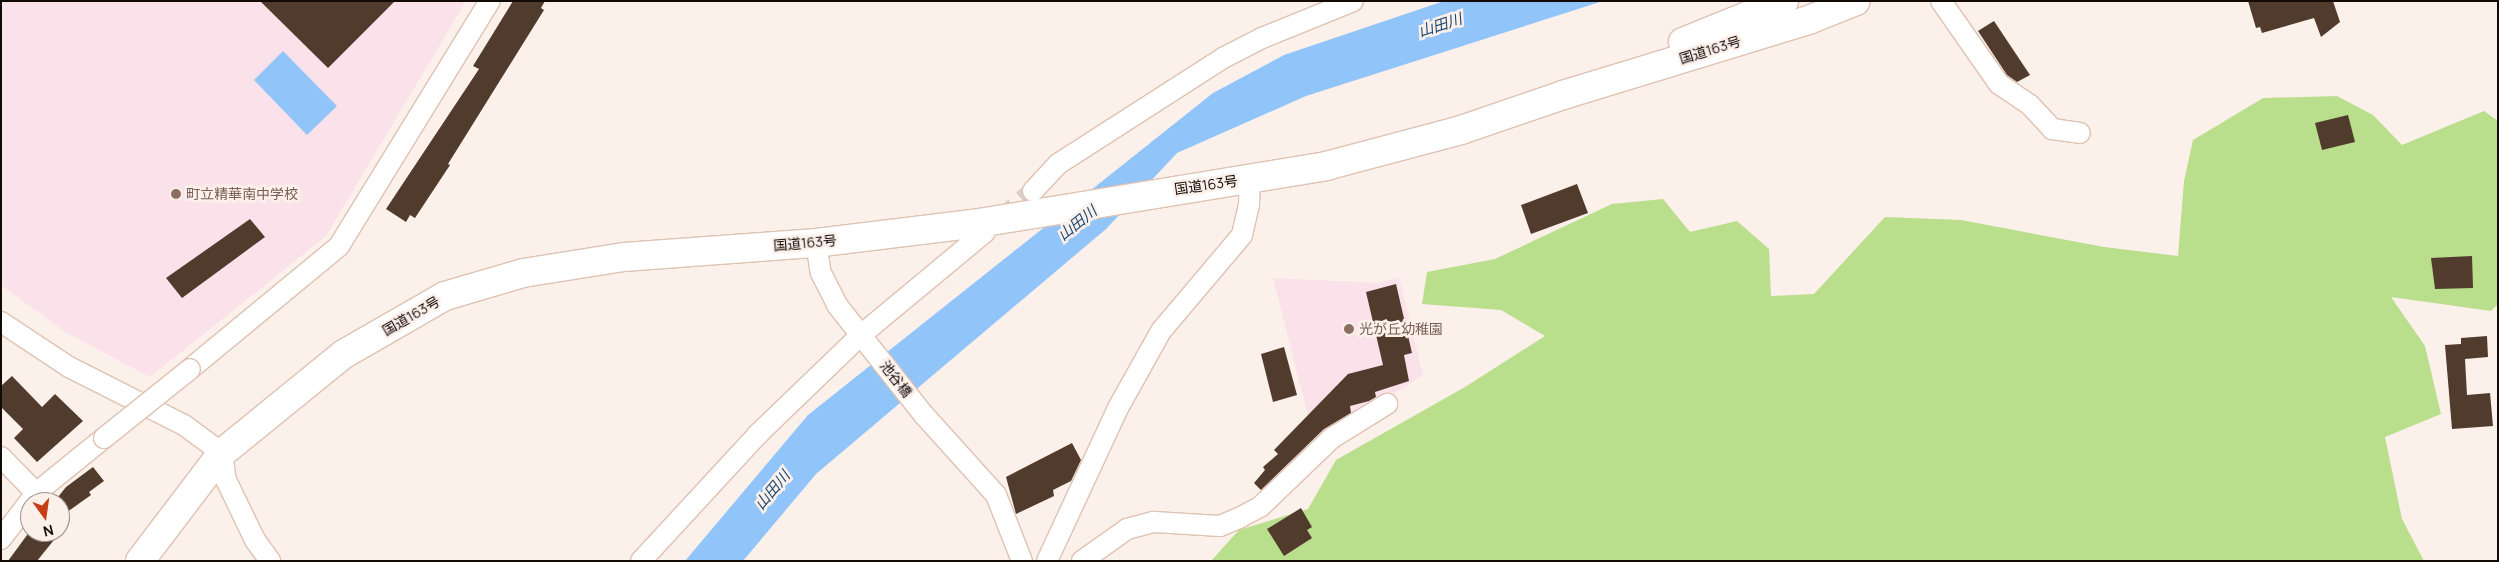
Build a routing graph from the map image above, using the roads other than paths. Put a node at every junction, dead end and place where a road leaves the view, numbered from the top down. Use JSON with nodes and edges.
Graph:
{"nodes":[{"id":1,"x":490,"y":1,"type":"edge"},
{"id":2,"x":1353,"y":1,"type":"edge"},
{"id":3,"x":1784,"y":1,"type":"edge"},
{"id":4,"x":1856,"y":1,"type":"edge"},
{"id":5,"x":1941,"y":1,"type":"edge"},
{"id":6,"x":1563,"y":94,"type":"junction"},
{"id":7,"x":2080,"y":133,"type":"dead end"},
{"id":8,"x":1250,"y":179,"type":"junction"},
{"id":9,"x":1033,"y":191,"type":"tunnel mouth"},
{"id":10,"x":985,"y":232,"type":"tunnel mouth"},
{"id":11,"x":816,"y":243,"type":"junction"},
{"id":12,"x":1,"y":322,"type":"edge"},
{"id":13,"x":864,"y":339,"type":"junction"},
{"id":14,"x":1387,"y":404,"type":"dead end"},
{"id":15,"x":222,"y":453,"type":"junction"},
{"id":16,"x":1,"y":457,"type":"edge"},
{"id":17,"x":35,"y":492,"type":"edge"},
{"id":18,"x":37,"y":492,"type":"edge"},
{"id":19,"x":20,"y":514,"type":"edge"},
{"id":20,"x":1,"y":539,"type":"edge"},
{"id":21,"x":140,"y":561,"type":"edge"},
{"id":22,"x":270,"y":561,"type":"edge"},
{"id":23,"x":641,"y":561,"type":"edge"},
{"id":24,"x":1022,"y":561,"type":"edge"},
{"id":25,"x":1047,"y":561,"type":"edge"},
{"id":26,"x":1082,"y":561,"type":"edge"}],
"edges":[{"from":1,"to":18,"type":"street","bridge":true},
{"from":2,"to":9,"type":"street"},
{"from":3,"to":6,"type":"highway","name":"国道163号"},
{"from":4,"to":6,"type":"highway","name":"国道163号"},
{"from":5,"to":7,"type":"street"},
{"from":6,"to":8,"type":"highway","name":"国道163号"},
{"from":8,"to":11,"type":"highway","name":"国道163号"},
{"from":8,"to":25,"type":"street"},
{"from":10,"to":13,"type":"street"},
{"from":11,"to":13,"type":"street","name":"池谷橋"},
{"from":11,"to":15,"type":"highway","name":"国道163号"},
{"from":12,"to":15,"type":"street"},
{"from":13,"to":23,"type":"street"},
{"from":13,"to":24,"type":"street","name":"池谷橋"},
{"from":14,"to":26,"type":"street"},
{"from":15,"to":21,"type":"highway","name":"国道163号"},
{"from":15,"to":22,"type":"street"},
{"from":16,"to":17,"type":"street"},
{"from":19,"to":20,"type":"street"}]}
